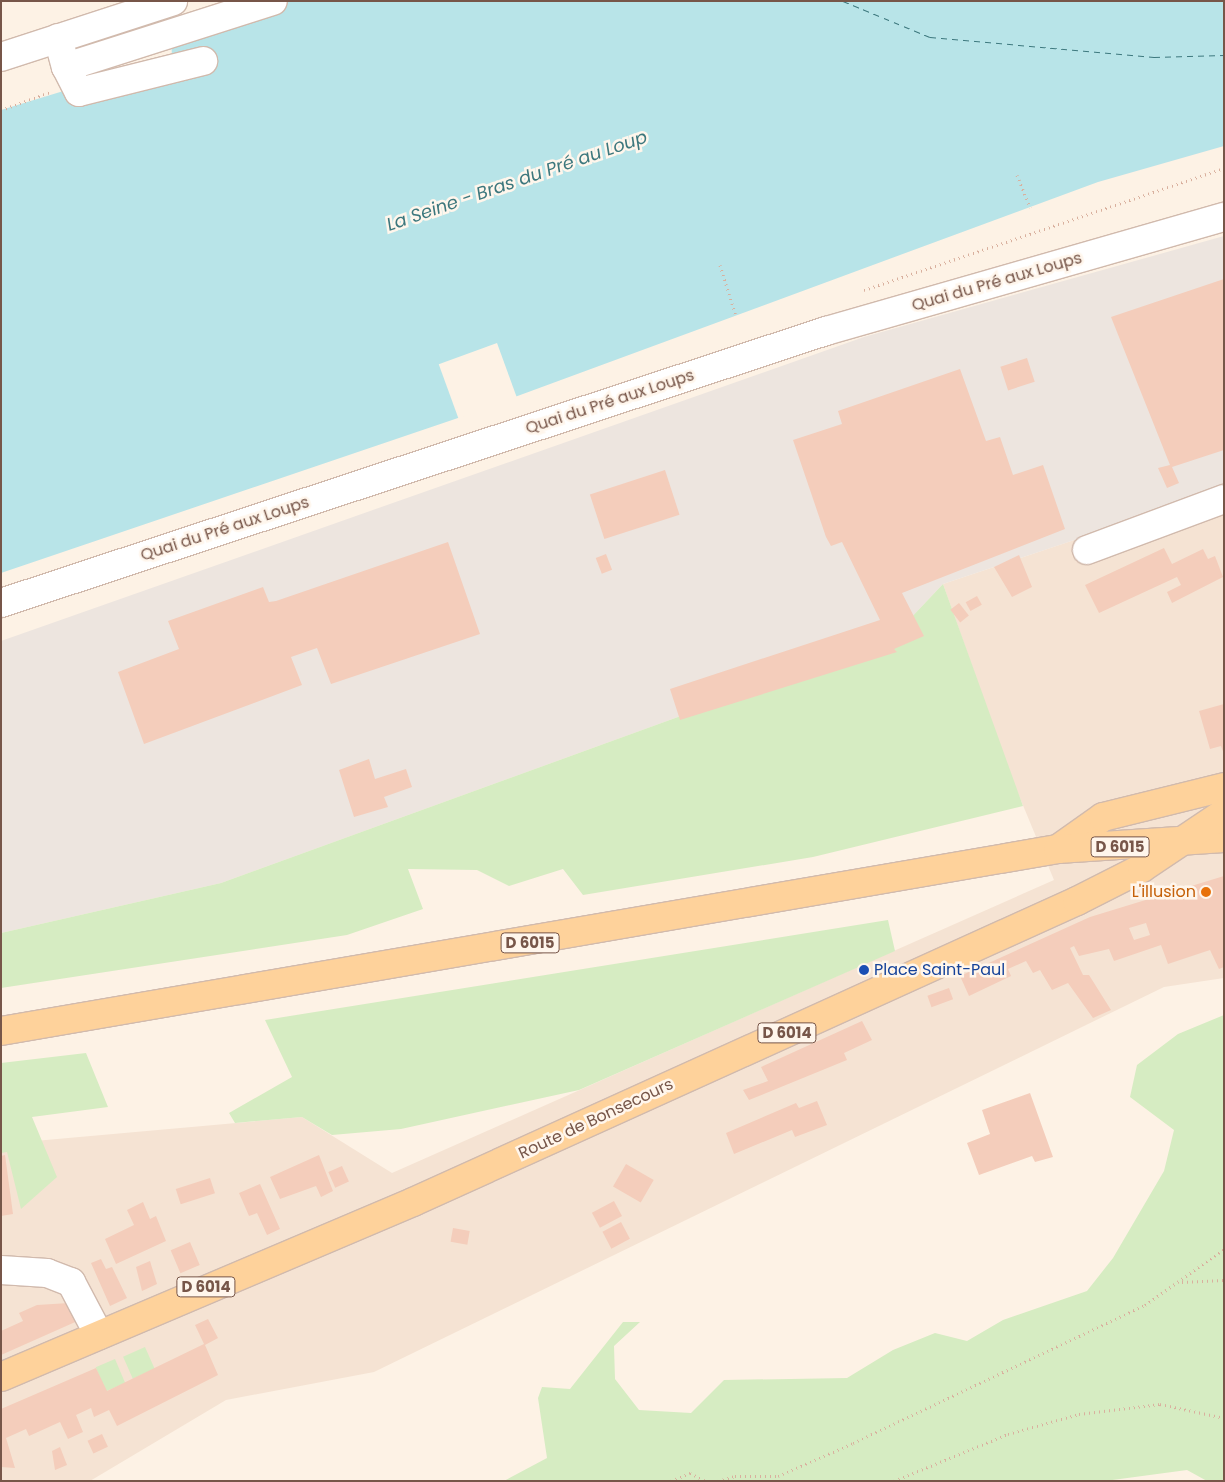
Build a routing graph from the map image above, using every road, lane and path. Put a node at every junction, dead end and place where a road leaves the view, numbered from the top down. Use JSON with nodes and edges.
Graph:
{"nodes":[{"id":1,"x":173,"y":1,"type":"edge"},
{"id":2,"x":273,"y":1,"type":"edge"},
{"id":3,"x":58,"y":38,"type":"junction"},
{"id":4,"x":1,"y":57,"type":"edge"},
{"id":5,"x":202,"y":62,"type":"dead end"},
{"id":6,"x":66,"y":66,"type":"junction"},
{"id":7,"x":1,"y":110,"type":"edge"},
{"id":8,"x":1017,"y":175,"type":"dead end"},
{"id":9,"x":1030,"y":208,"type":"dead end"},
{"id":10,"x":1224,"y":217,"type":"edge"},
{"id":11,"x":720,"y":265,"type":"dead end"},
{"id":12,"x":736,"y":316,"type":"dead end"},
{"id":13,"x":1224,"y":499,"type":"edge"},
{"id":14,"x":1087,"y":550,"type":"dead end"},
{"id":15,"x":3,"y":598,"type":"edge"},
{"id":16,"x":1224,"y":787,"type":"edge"},
{"id":17,"x":1224,"y":814,"type":"edge"},
{"id":18,"x":1224,"y":838,"type":"edge"},
{"id":19,"x":1183,"y":843,"type":"junction"},
{"id":20,"x":1058,"y":849,"type":"junction"},
{"id":21,"x":1,"y":1031,"type":"edge"},
{"id":22,"x":1224,"y":1249,"type":"edge"},
{"id":23,"x":1,"y":1270,"type":"edge"},
{"id":24,"x":1224,"y":1280,"type":"edge"},
{"id":25,"x":1180,"y":1282,"type":"junction"},
{"id":26,"x":99,"y":1335,"type":"junction"},
{"id":27,"x":1,"y":1377,"type":"edge"},
{"id":28,"x":1224,"y":1418,"type":"edge"},
{"id":29,"x":671,"y":1481,"type":"edge"},
{"id":30,"x":706,"y":1481,"type":"edge"},
{"id":31,"x":718,"y":1481,"type":"edge"},
{"id":32,"x":894,"y":1481,"type":"edge"},
{"id":33,"x":1136,"y":1481,"type":"edge"},
{"id":34,"x":1154,"y":1481,"type":"edge"}],
"edges":[{"from":1,"to":3,"type":"street"},
{"from":2,"to":6,"type":"street"},
{"from":3,"to":4,"type":"street"},
{"from":3,"to":6,"type":"street"},
{"from":5,"to":6,"type":"street"},
{"from":6,"to":7,"type":"path"},
{"from":8,"to":9,"type":"path"},
{"from":10,"to":15,"type":"street","name":"Quai du Pré aux Loups"},
{"from":11,"to":12,"type":"path"},
{"from":13,"to":14,"type":"street"},
{"from":16,"to":20,"type":"main road","number":"D 6015"},
{"from":17,"to":19,"type":"main road","name":"Route de Bonsecours"},
{"from":18,"to":19,"type":"main road","name":"Route de Bonsecours","number":"D 6015"},
{"from":19,"to":20,"type":"main road","number":"D 6015"},
{"from":19,"to":26,"type":"main road","name":"Route de Bonsecours","number":"D 6014"},
{"from":20,"to":21,"type":"main road","number":"D 6015"},
{"from":22,"to":25,"type":"path"},
{"from":23,"to":26,"type":"street"},
{"from":24,"to":25,"type":"path"},
{"from":25,"to":31,"type":"path"},
{"from":26,"to":27,"type":"main road","name":"Route de Bonsecours","number":"D 6014"},
{"from":28,"to":32,"type":"path"},
{"from":29,"to":30,"type":"path"},
{"from":33,"to":34,"type":"path"}]}
